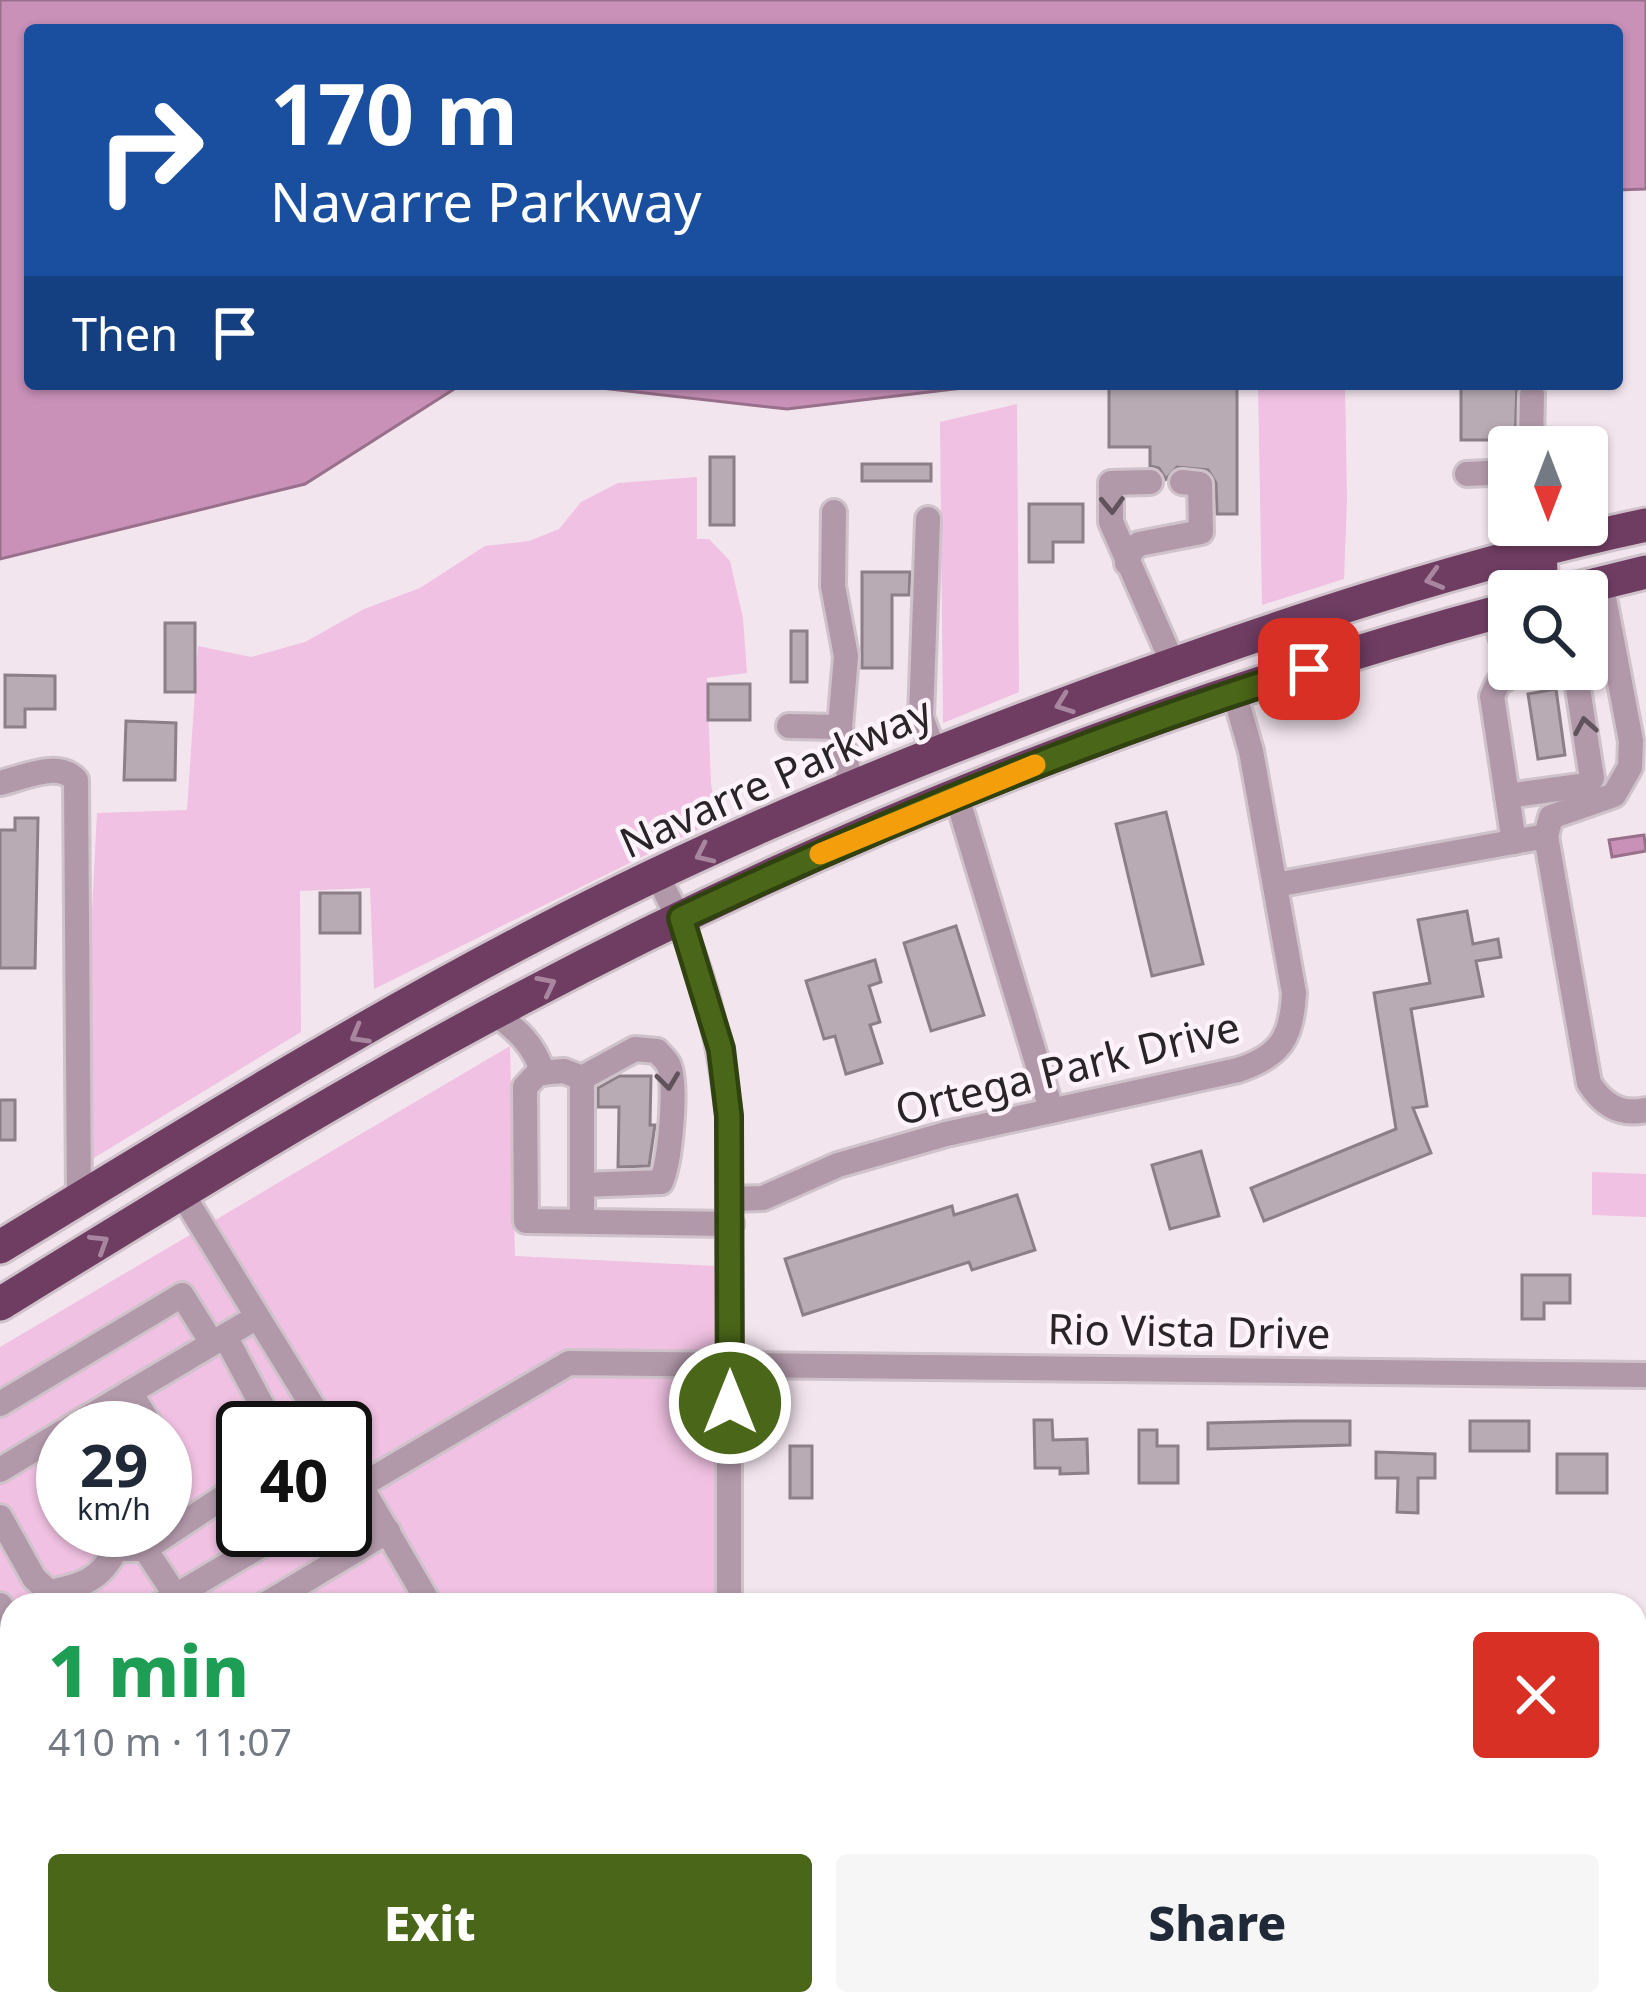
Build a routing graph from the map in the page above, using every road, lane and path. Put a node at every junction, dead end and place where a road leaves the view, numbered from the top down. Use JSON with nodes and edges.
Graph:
{"nodes":[{"id":1,"x":1532,"y":394,"type":"dead end"},
{"id":2,"x":1531,"y":426,"type":"edge"},
{"id":3,"x":1488,"y":473,"type":"edge"},
{"id":4,"x":1467,"y":474,"type":"dead end"},
{"id":5,"x":1150,"y":482,"type":"dead end"},
{"id":6,"x":1182,"y":482,"type":"dead end"},
{"id":7,"x":833,"y":512,"type":"dead end"},
{"id":8,"x":928,"y":519,"type":"dead end"},
{"id":9,"x":1637,"y":527,"type":"edge"},
{"id":10,"x":1513,"y":546,"type":"edge"},
{"id":11,"x":1127,"y":563,"type":"junction"},
{"id":12,"x":1605,"y":570,"type":"edge"},
{"id":13,"x":1646,"y":572,"type":"edge"},
{"id":14,"x":1608,"y":581,"type":"edge"},
{"id":15,"x":1488,"y":615,"type":"edge"},
{"id":16,"x":1608,"y":632,"type":"edge"},
{"id":17,"x":1616,"y":660,"type":"junction"},
{"id":18,"x":1608,"y":661,"type":"edge"},
{"id":19,"x":1173,"y":664,"type":"junction"},
{"id":20,"x":1495,"y":690,"type":"edge"},
{"id":21,"x":1578,"y":690,"type":"edge"},
{"id":22,"x":1234,"y":692,"type":"junction"},
{"id":23,"x":789,"y":726,"type":"dead end"},
{"id":24,"x":840,"y":727,"type":"junction"},
{"id":25,"x":935,"y":754,"type":"junction"},
{"id":26,"x":0,"y":783,"type":"edge"},
{"id":27,"x":851,"y":788,"type":"junction"},
{"id":28,"x":1507,"y":796,"type":"junction"},
{"id":29,"x":956,"y":797,"type":"junction"},
{"id":30,"x":1546,"y":836,"type":"junction"},
{"id":31,"x":1514,"y":842,"type":"junction"},
{"id":32,"x":657,"y":876,"type":"junction"},
{"id":33,"x":1275,"y":885,"type":"junction"},
{"id":34,"x":681,"y":918,"type":"junction"},
{"id":35,"x":494,"y":1013,"type":"junction"},
{"id":36,"x":543,"y":1073,"type":"junction"},
{"id":37,"x":582,"y":1078,"type":"junction"},
{"id":38,"x":1051,"y":1109,"type":"junction"},
{"id":39,"x":1646,"y":1110,"type":"edge"},
{"id":40,"x":582,"y":1185,"type":"junction"},
{"id":41,"x":181,"y":1192,"type":"junction"},
{"id":42,"x":79,"y":1199,"type":"junction"},
{"id":43,"x":730,"y":1212,"type":"junction"},
{"id":44,"x":582,"y":1222,"type":"junction"},
{"id":45,"x":0,"y":1247,"type":"edge"},
{"id":46,"x":0,"y":1304,"type":"edge"},
{"id":47,"x":257,"y":1317,"type":"junction"},
{"id":48,"x":218,"y":1340,"type":"junction"},
{"id":49,"x":730,"y":1363,"type":"junction"},
{"id":50,"x":1646,"y":1375,"type":"edge"},
{"id":51,"x":130,"y":1392,"type":"junction"},
{"id":52,"x":115,"y":1401,"type":"edge"},
{"id":53,"x":136,"y":1401,"type":"edge"},
{"id":54,"x":257,"y":1401,"type":"edge"},
{"id":55,"x":309,"y":1401,"type":"edge"},
{"id":56,"x":0,"y":1404,"type":"edge"},
{"id":57,"x":36,"y":1449,"type":"edge"},
{"id":58,"x":0,"y":1470,"type":"edge"},
{"id":59,"x":372,"y":1479,"type":"edge"},
{"id":60,"x":372,"y":1513,"type":"edge"},
{"id":61,"x":0,"y":1517,"type":"edge"},
{"id":62,"x":388,"y":1532,"type":"junction"},
{"id":63,"x":108,"y":1557,"type":"edge"},
{"id":64,"x":149,"y":1557,"type":"edge"},
{"id":65,"x":240,"y":1557,"type":"edge"},
{"id":66,"x":165,"y":1593,"type":"edge"},
{"id":67,"x":180,"y":1593,"type":"edge"},
{"id":68,"x":284,"y":1593,"type":"edge"},
{"id":69,"x":423,"y":1593,"type":"edge"},
{"id":70,"x":729,"y":1593,"type":"edge"}],
"edges":[{"from":1,"to":2,"type":"street"},
{"from":3,"to":4,"type":"street"},
{"from":5,"to":11,"type":"street","one_way":true},
{"from":6,"to":11,"type":"street"},
{"from":7,"to":24,"type":"street"},
{"from":8,"to":25,"type":"street"},
{"from":9,"to":12,"type":"highway"},
{"from":10,"to":19,"type":"highway","name":"Navarre Parkway","one_way":true},
{"from":11,"to":19,"type":"street"},
{"from":13,"to":14,"type":"highway"},
{"from":15,"to":22,"type":"highway"},
{"from":16,"to":17,"type":"street"},
{"from":17,"to":18,"type":"street"},
{"from":17,"to":30,"type":"street"},
{"from":19,"to":25,"type":"highway","name":"Navarre Parkway","one_way":true},
{"from":20,"to":28,"type":"street"},
{"from":28,"to":21,"type":"street","one_way":true},
{"from":22,"to":29,"type":"highway"},
{"from":22,"to":33,"type":"street","name":"Ortega Park Drive"},
{"from":23,"to":24,"type":"street"},
{"from":24,"to":27,"type":"street"},
{"from":25,"to":27,"type":"highway","name":"Navarre Parkway"},
{"from":26,"to":42,"type":"street"},
{"from":27,"to":32,"type":"highway","name":"Navarre Parkway","one_way":true},
{"from":28,"to":31,"type":"street"},
{"from":29,"to":34,"type":"highway"},
{"from":29,"to":38,"type":"street"},
{"from":30,"to":31,"type":"street"},
{"from":30,"to":39,"type":"street"},
{"from":31,"to":33,"type":"street"},
{"from":32,"to":34,"type":"street"},
{"from":32,"to":42,"type":"highway","name":"Navarre Parkway","one_way":true},
{"from":33,"to":38,"type":"street","name":"Ortega Park Drive"},
{"from":35,"to":34,"type":"highway","one_way":true},
{"from":34,"to":43,"type":"street"},
{"from":35,"to":36,"type":"street"},
{"from":35,"to":41,"type":"highway"},
{"from":36,"to":37,"type":"street"},
{"from":36,"to":44,"type":"street","name":"Ortega Park Drive"},
{"from":37,"to":40,"type":"street"},
{"from":37,"to":40,"type":"street","one_way":true},
{"from":38,"to":43,"type":"street","name":"Ortega Park Drive"},
{"from":40,"to":44,"type":"street"},
{"from":46,"to":41,"type":"highway","one_way":true},
{"from":41,"to":47,"type":"street"},
{"from":42,"to":45,"type":"highway","name":"Navarre Parkway"},
{"from":43,"to":44,"type":"street","name":"Ortega Park Drive"},
{"from":43,"to":49,"type":"street"},
{"from":47,"to":48,"type":"street"},
{"from":47,"to":55,"type":"street"},
{"from":48,"to":51,"type":"street"},
{"from":48,"to":54,"type":"street"},
{"from":48,"to":56,"type":"street"},
{"from":49,"to":50,"type":"street","name":"Rio Vista Drive"},
{"from":49,"to":59,"type":"street","name":"Rio Vista Drive"},
{"from":49,"to":70,"type":"street"},
{"from":51,"to":52,"type":"street"},
{"from":51,"to":53,"type":"street"},
{"from":57,"to":58,"type":"street"},
{"from":60,"to":62,"type":"street"},
{"from":61,"to":63,"type":"street"},
{"from":62,"to":68,"type":"street"},
{"from":62,"to":69,"type":"street"},
{"from":64,"to":66,"type":"street"},
{"from":65,"to":67,"type":"street"}]}
